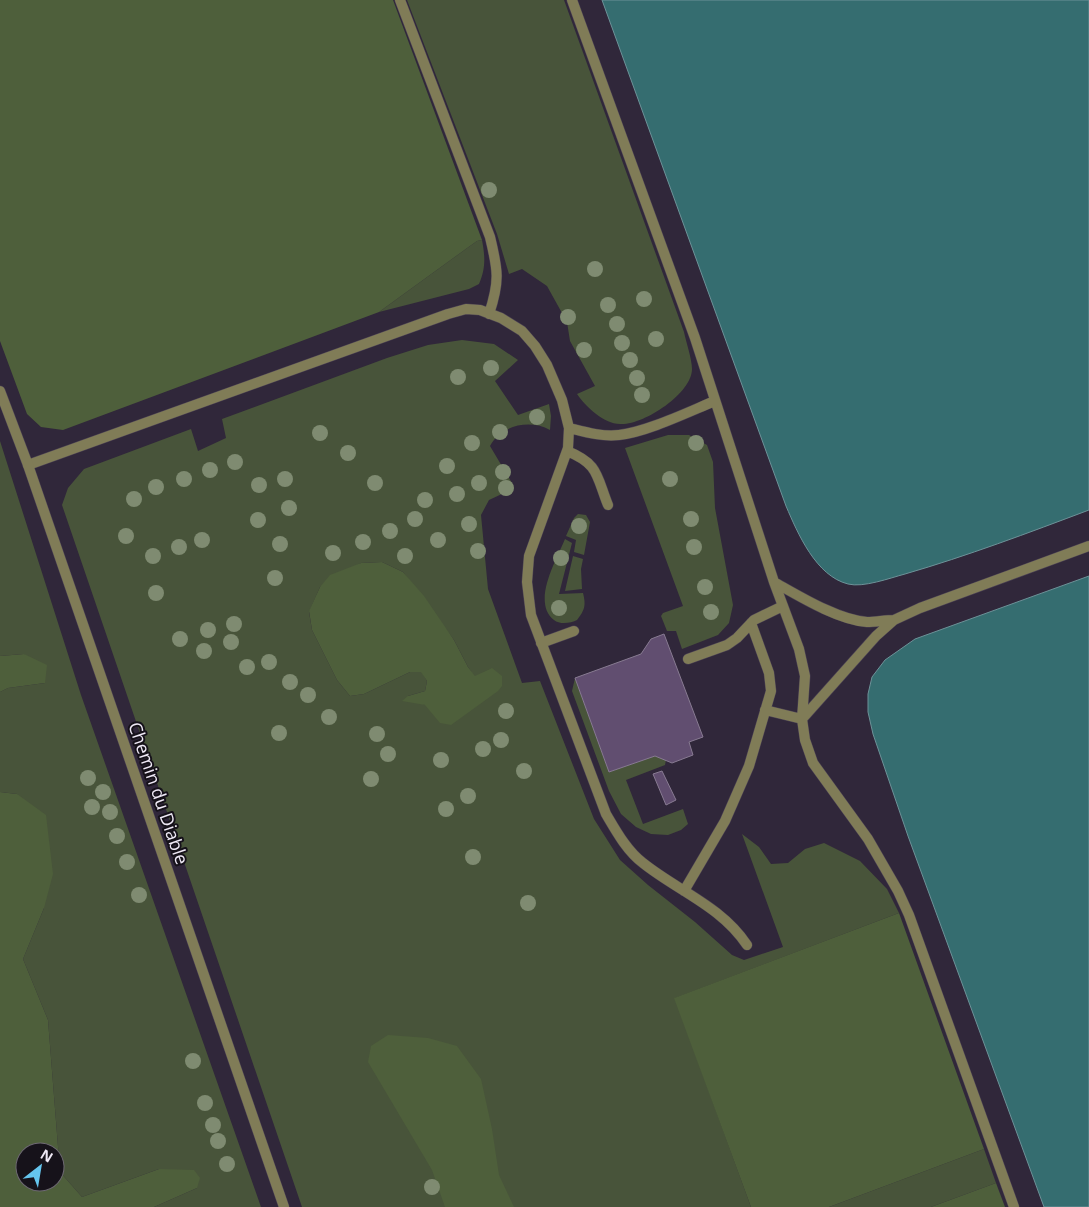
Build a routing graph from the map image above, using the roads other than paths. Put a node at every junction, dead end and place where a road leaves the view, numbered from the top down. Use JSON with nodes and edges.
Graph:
{"nodes":[{"id":1,"x":400,"y":0,"type":"edge"},
{"id":2,"x":572,"y":0,"type":"edge"},
{"id":3,"x":489,"y":314,"type":"junction"},
{"id":4,"x":0,"y":391,"type":"edge"},
{"id":5,"x":714,"y":401,"type":"junction"},
{"id":6,"x":569,"y":428,"type":"junction"},
{"id":7,"x":567,"y":451,"type":"junction"},
{"id":8,"x":28,"y":465,"type":"junction"},
{"id":9,"x":608,"y":505,"type":"dead end"},
{"id":10,"x":1089,"y":546,"type":"edge"},
{"id":11,"x":774,"y":582,"type":"junction"},
{"id":12,"x":783,"y":606,"type":"junction"},
{"id":13,"x":894,"y":620,"type":"junction"},
{"id":14,"x":751,"y":624,"type":"junction"},
{"id":15,"x":574,"y":631,"type":"dead end"},
{"id":16,"x":541,"y":643,"type":"junction"},
{"id":17,"x":688,"y":659,"type":"dead end"},
{"id":18,"x":766,"y":710,"type":"junction"},
{"id":19,"x":802,"y":720,"type":"junction"},
{"id":20,"x":684,"y":891,"type":"junction"},
{"id":21,"x":747,"y":945,"type":"dead end"},
{"id":22,"x":284,"y":1207,"type":"edge"},
{"id":23,"x":1014,"y":1207,"type":"edge"}],
"edges":[{"from":1,"to":3,"type":"street"},
{"from":2,"to":5,"type":"street"},
{"from":3,"to":6,"type":"street"},
{"from":3,"to":8,"type":"street"},
{"from":4,"to":8,"type":"street","name":"Chemin du Diable"},
{"from":5,"to":6,"type":"street"},
{"from":5,"to":11,"type":"street"},
{"from":6,"to":7,"type":"street"},
{"from":7,"to":9,"type":"street"},
{"from":7,"to":16,"type":"street"},
{"from":8,"to":22,"type":"street","name":"Chemin du Diable"},
{"from":10,"to":13,"type":"street"},
{"from":11,"to":12,"type":"street"},
{"from":11,"to":13,"type":"street"},
{"from":12,"to":14,"type":"street"},
{"from":12,"to":19,"type":"street"},
{"from":13,"to":19,"type":"street"},
{"from":14,"to":17,"type":"street"},
{"from":14,"to":18,"type":"street"},
{"from":15,"to":16,"type":"street"},
{"from":16,"to":20,"type":"street"},
{"from":18,"to":19,"type":"street"},
{"from":18,"to":20,"type":"street"},
{"from":19,"to":23,"type":"street"},
{"from":20,"to":21,"type":"street"}]}
